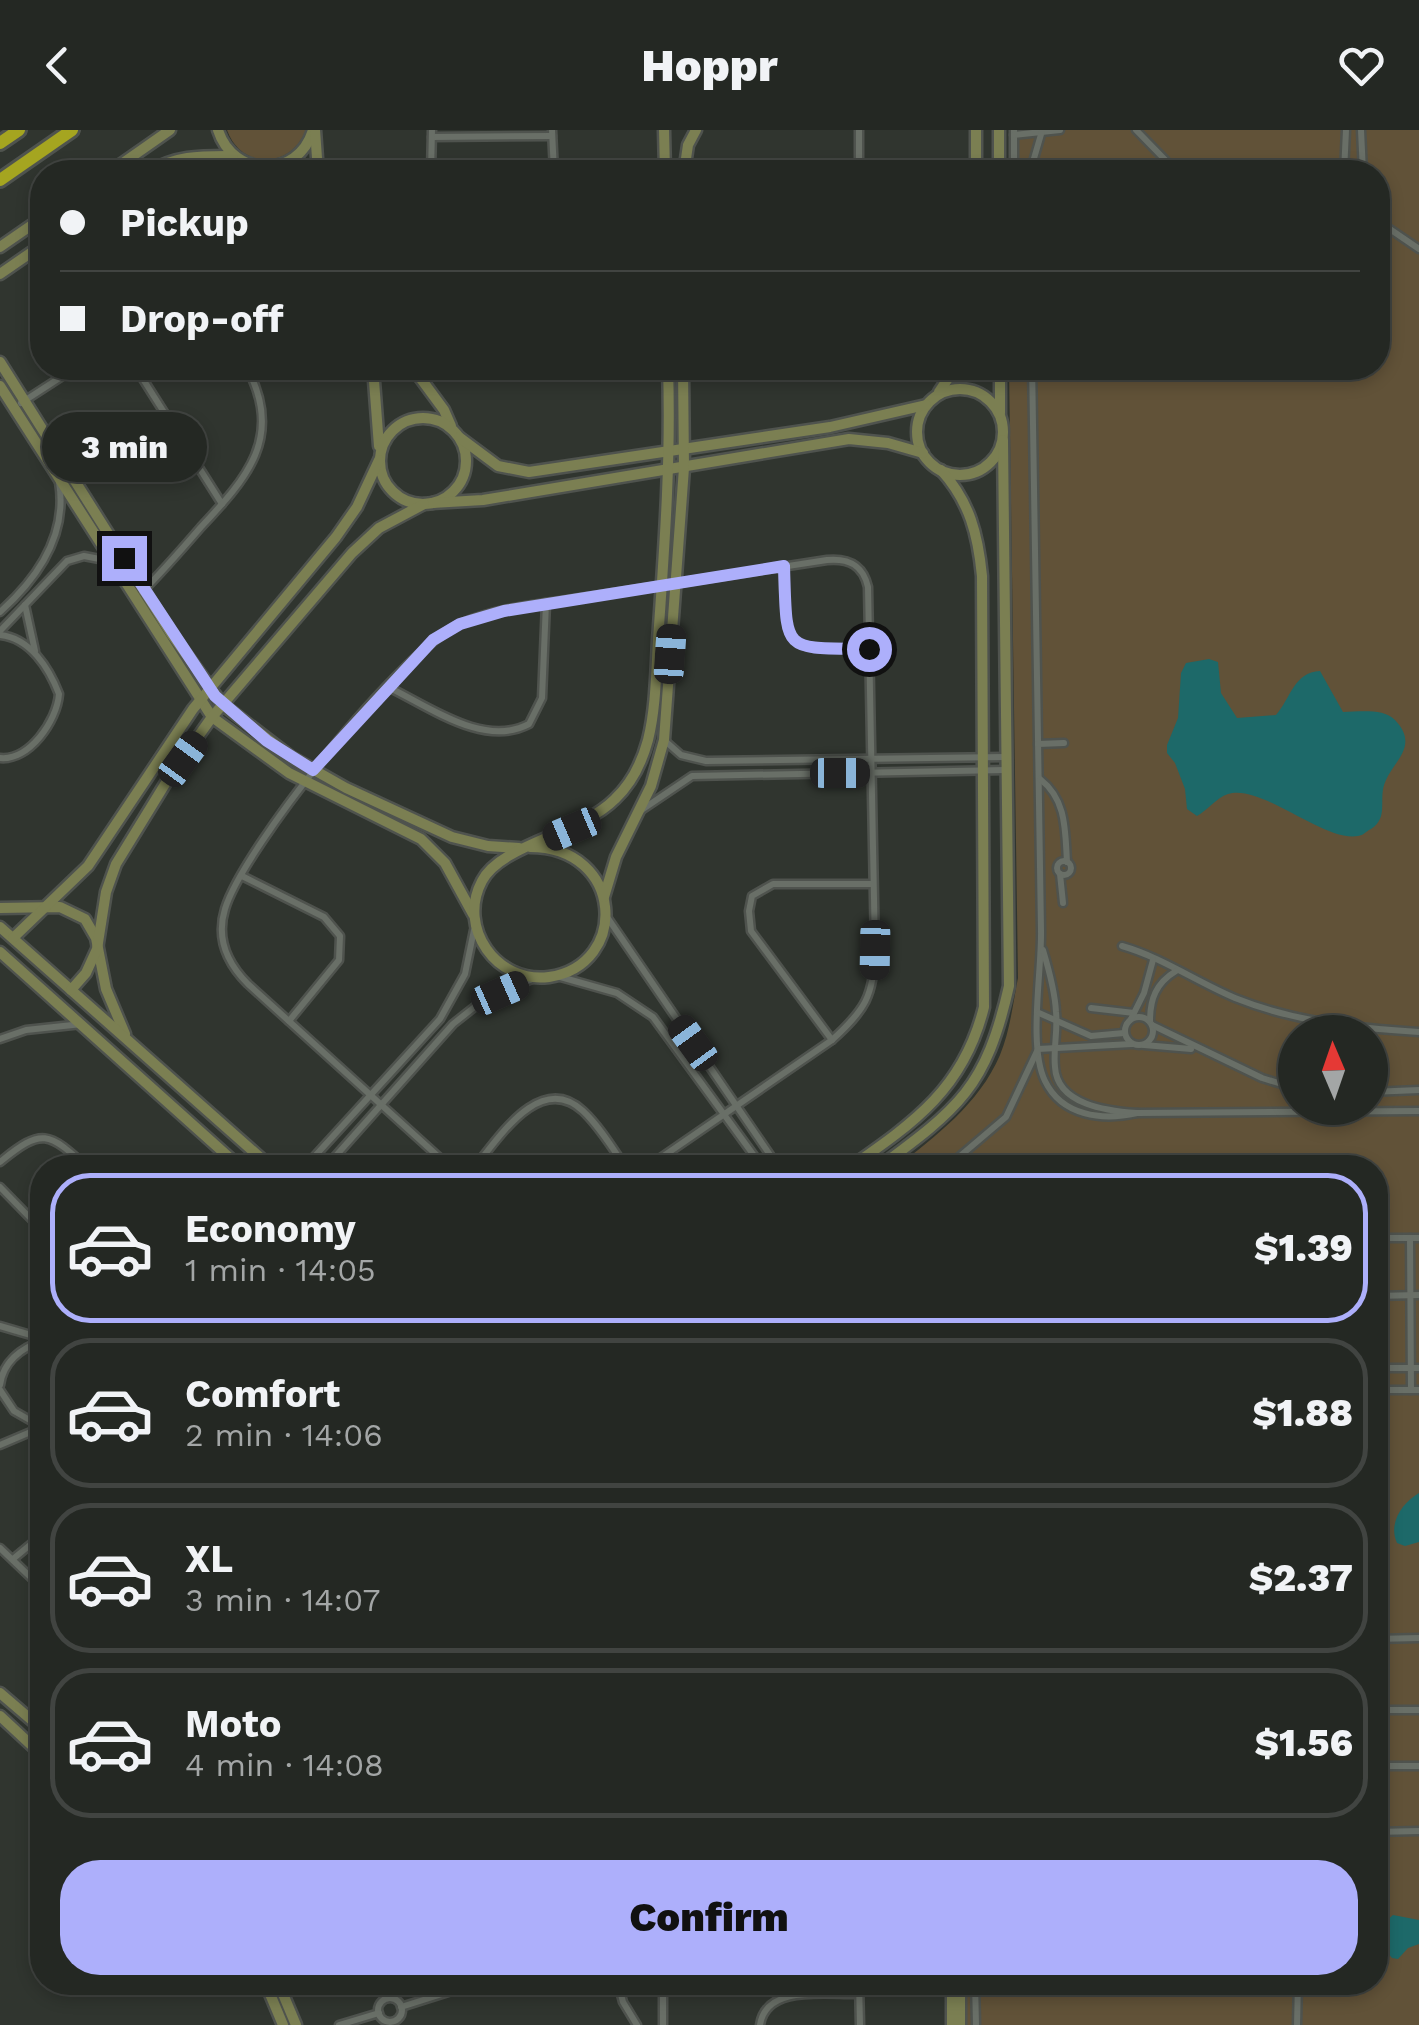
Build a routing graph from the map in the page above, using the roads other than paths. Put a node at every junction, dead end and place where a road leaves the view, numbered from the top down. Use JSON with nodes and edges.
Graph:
{"nodes":[{"id":1,"x":19,"y":130,"type":"edge"},
{"id":2,"x":72,"y":130,"type":"edge"},
{"id":3,"x":170,"y":130,"type":"edge"},
{"id":4,"x":218,"y":130,"type":"edge"},
{"id":5,"x":314,"y":130,"type":"edge"},
{"id":6,"x":664,"y":130,"type":"edge"},
{"id":7,"x":696,"y":130,"type":"edge"},
{"id":8,"x":860,"y":130,"type":"edge"},
{"id":9,"x":976,"y":130,"type":"edge"},
{"id":10,"x":998,"y":130,"type":"edge"},
{"id":11,"x":1060,"y":130,"type":"edge"},
{"id":12,"x":1136,"y":130,"type":"edge"},
{"id":13,"x":1346,"y":130,"type":"edge"},
{"id":14,"x":1361,"y":130,"type":"edge"},
{"id":15,"x":1014,"y":132,"type":"edge"},
{"id":16,"x":1042,"y":132,"type":"edge"},
{"id":17,"x":552,"y":133,"type":"edge"},
{"id":18,"x":432,"y":134,"type":"edge"},
{"id":19,"x":0,"y":143,"type":"edge"},
{"id":20,"x":236,"y":158,"type":"junction"},
{"id":21,"x":127,"y":160,"type":"edge"},
{"id":22,"x":174,"y":160,"type":"edge"},
{"id":23,"x":242,"y":160,"type":"edge"},
{"id":24,"x":290,"y":160,"type":"edge"},
{"id":25,"x":317,"y":160,"type":"edge"},
{"id":26,"x":432,"y":160,"type":"edge"},
{"id":27,"x":553,"y":160,"type":"edge"},
{"id":28,"x":665,"y":160,"type":"edge"},
{"id":29,"x":686,"y":160,"type":"edge"},
{"id":30,"x":859,"y":160,"type":"edge"},
{"id":31,"x":976,"y":160,"type":"edge"},
{"id":32,"x":999,"y":160,"type":"edge"},
{"id":33,"x":1014,"y":160,"type":"edge"},
{"id":34,"x":1034,"y":160,"type":"edge"},
{"id":35,"x":1165,"y":160,"type":"edge"},
{"id":36,"x":1345,"y":160,"type":"edge"},
{"id":37,"x":1362,"y":160,"type":"edge"},
{"id":38,"x":0,"y":180,"type":"edge"},
{"id":39,"x":30,"y":226,"type":"edge"},
{"id":40,"x":1390,"y":229,"type":"edge"},
{"id":41,"x":0,"y":247,"type":"edge"},
{"id":42,"x":1419,"y":249,"type":"edge"},
{"id":43,"x":30,"y":254,"type":"edge"},
{"id":44,"x":0,"y":274,"type":"edge"},
{"id":45,"x":0,"y":362,"type":"edge"},
{"id":46,"x":56,"y":380,"type":"edge"},
{"id":47,"x":144,"y":380,"type":"edge"},
{"id":48,"x":252,"y":380,"type":"edge"},
{"id":49,"x":373,"y":380,"type":"edge"},
{"id":50,"x":422,"y":380,"type":"edge"},
{"id":51,"x":668,"y":380,"type":"edge"},
{"id":52,"x":683,"y":380,"type":"edge"},
{"id":53,"x":947,"y":380,"type":"edge"},
{"id":54,"x":1000,"y":380,"type":"edge"},
{"id":55,"x":1032,"y":380,"type":"edge"},
{"id":56,"x":0,"y":386,"type":"edge"},
{"id":57,"x":937,"y":395,"type":"junction"},
{"id":58,"x":19,"y":404,"type":"junction"},
{"id":59,"x":926,"y":405,"type":"junction"},
{"id":60,"x":1000,"y":414,"type":"junction"},
{"id":61,"x":455,"y":432,"type":"junction"},
{"id":62,"x":1003,"y":440,"type":"junction"},
{"id":63,"x":684,"y":450,"type":"junction"},
{"id":64,"x":669,"y":452,"type":"junction"},
{"id":65,"x":923,"y":453,"type":"junction"},
{"id":66,"x":379,"y":456,"type":"junction"},
{"id":67,"x":684,"y":468,"type":"junction"},
{"id":68,"x":668,"y":470,"type":"junction"},
{"id":69,"x":941,"y":470,"type":"junction"},
{"id":70,"x":640,"y":475,"type":"junction"},
{"id":71,"x":58,"y":476,"type":"junction"},
{"id":72,"x":667,"y":498,"type":"junction"},
{"id":73,"x":222,"y":504,"type":"junction"},
{"id":74,"x":428,"y":504,"type":"junction"},
{"id":75,"x":110,"y":560,"type":"junction"},
{"id":76,"x":784,"y":566,"type":"junction"},
{"id":77,"x":676,"y":583,"type":"junction"},
{"id":78,"x":662,"y":585,"type":"junction"},
{"id":79,"x":145,"y":590,"type":"junction"},
{"id":80,"x":134,"y":599,"type":"junction"},
{"id":81,"x":546,"y":603,"type":"junction"},
{"id":82,"x":25,"y":605,"type":"junction"},
{"id":83,"x":0,"y":612,"type":"edge"},
{"id":84,"x":0,"y":633,"type":"edge"},
{"id":85,"x":869,"y":649,"type":"junction"},
{"id":86,"x":37,"y":656,"type":"junction"},
{"id":87,"x":388,"y":687,"type":"junction"},
{"id":88,"x":210,"y":689,"type":"junction"},
{"id":89,"x":200,"y":701,"type":"junction"},
{"id":90,"x":222,"y":704,"type":"junction"},
{"id":91,"x":212,"y":717,"type":"junction"},
{"id":92,"x":664,"y":740,"type":"junction"},
{"id":93,"x":1064,"y":743,"type":"dead end"},
{"id":94,"x":1038,"y":744,"type":"junction"},
{"id":95,"x":1005,"y":756,"type":"junction"},
{"id":96,"x":982,"y":757,"type":"junction"},
{"id":97,"x":0,"y":758,"type":"edge"},
{"id":98,"x":871,"y":760,"type":"junction"},
{"id":99,"x":779,"y":761,"type":"junction"},
{"id":100,"x":313,"y":770,"type":"junction"},
{"id":101,"x":1005,"y":770,"type":"junction"},
{"id":102,"x":982,"y":771,"type":"junction"},
{"id":103,"x":780,"y":773,"type":"junction"},
{"id":104,"x":871,"y":773,"type":"junction"},
{"id":105,"x":1039,"y":778,"type":"junction"},
{"id":106,"x":304,"y":782,"type":"junction"},
{"id":107,"x":639,"y":811,"type":"junction"},
{"id":108,"x":528,"y":847,"type":"junction"},
{"id":109,"x":242,"y":876,"type":"junction"},
{"id":110,"x":872,"y":884,"type":"junction"},
{"id":111,"x":604,"y":898,"type":"junction"},
{"id":112,"x":1063,"y":903,"type":"dead end"},
{"id":113,"x":0,"y":908,"type":"edge"},
{"id":114,"x":40,"y":908,"type":"junction"},
{"id":115,"x":606,"y":914,"type":"junction"},
{"id":116,"x":474,"y":919,"type":"junction"},
{"id":117,"x":0,"y":927,"type":"edge"},
{"id":118,"x":13,"y":938,"type":"junction"},
{"id":119,"x":1042,"y":945,"type":"junction"},
{"id":120,"x":1122,"y":946,"type":"dead end"},
{"id":121,"x":97,"y":949,"type":"junction"},
{"id":122,"x":0,"y":952,"type":"edge"},
{"id":123,"x":1154,"y":960,"type":"junction"},
{"id":124,"x":1176,"y":972,"type":"junction"},
{"id":125,"x":556,"y":976,"type":"junction"},
{"id":126,"x":535,"y":977,"type":"junction"},
{"id":127,"x":72,"y":990,"type":"junction"},
{"id":128,"x":1091,"y":1008,"type":"dead end"},
{"id":129,"x":1039,"y":1013,"type":"junction"},
{"id":130,"x":1132,"y":1016,"type":"junction"},
{"id":131,"x":289,"y":1021,"type":"junction"},
{"id":132,"x":1056,"y":1021,"type":"junction"},
{"id":133,"x":82,"y":1024,"type":"junction"},
{"id":134,"x":1151,"y":1024,"type":"junction"},
{"id":135,"x":1419,"y":1032,"type":"edge"},
{"id":136,"x":1124,"y":1033,"type":"junction"},
{"id":137,"x":3,"y":1035,"type":"edge"},
{"id":138,"x":128,"y":1040,"type":"junction"},
{"id":139,"x":832,"y":1040,"type":"junction"},
{"id":140,"x":1132,"y":1044,"type":"junction"},
{"id":141,"x":1142,"y":1045,"type":"junction"},
{"id":142,"x":1056,"y":1048,"type":"junction"},
{"id":143,"x":1038,"y":1049,"type":"junction"},
{"id":144,"x":1198,"y":1049,"type":"junction"},
{"id":145,"x":1278,"y":1083,"type":"edge"},
{"id":146,"x":1419,"y":1090,"type":"edge"},
{"id":147,"x":1388,"y":1091,"type":"edge"},
{"id":148,"x":370,"y":1096,"type":"junction"},
{"id":149,"x":734,"y":1105,"type":"junction"},
{"id":150,"x":380,"y":1106,"type":"junction"},
{"id":151,"x":1419,"y":1110,"type":"edge"},
{"id":152,"x":723,"y":1112,"type":"junction"},
{"id":153,"x":1137,"y":1113,"type":"junction"},
{"id":154,"x":74,"y":1155,"type":"edge"},
{"id":155,"x":227,"y":1155,"type":"edge"},
{"id":156,"x":257,"y":1155,"type":"edge"},
{"id":157,"x":316,"y":1155,"type":"edge"},
{"id":158,"x":337,"y":1155,"type":"edge"},
{"id":159,"x":437,"y":1155,"type":"edge"},
{"id":160,"x":485,"y":1155,"type":"edge"},
{"id":161,"x":616,"y":1155,"type":"edge"},
{"id":162,"x":664,"y":1155,"type":"edge"},
{"id":163,"x":754,"y":1155,"type":"edge"},
{"id":164,"x":769,"y":1155,"type":"edge"},
{"id":165,"x":866,"y":1155,"type":"edge"},
{"id":166,"x":907,"y":1155,"type":"edge"},
{"id":167,"x":963,"y":1155,"type":"edge"},
{"id":168,"x":0,"y":1162,"type":"edge"},
{"id":169,"x":0,"y":1187,"type":"edge"},
{"id":170,"x":30,"y":1218,"type":"edge"},
{"id":171,"x":1388,"y":1238,"type":"edge"},
{"id":172,"x":1415,"y":1238,"type":"edge"},
{"id":173,"x":1388,"y":1296,"type":"edge"},
{"id":174,"x":1415,"y":1296,"type":"edge"},
{"id":175,"x":0,"y":1326,"type":"edge"},
{"id":176,"x":30,"y":1336,"type":"edge"},
{"id":177,"x":30,"y":1347,"type":"edge"},
{"id":178,"x":1388,"y":1368,"type":"edge"},
{"id":179,"x":1415,"y":1368,"type":"edge"},
{"id":180,"x":0,"y":1375,"type":"edge"},
{"id":181,"x":0,"y":1388,"type":"edge"},
{"id":182,"x":1388,"y":1390,"type":"edge"},
{"id":183,"x":1415,"y":1390,"type":"edge"},
{"id":184,"x":30,"y":1420,"type":"edge"},
{"id":185,"x":30,"y":1432,"type":"edge"},
{"id":186,"x":0,"y":1445,"type":"edge"},
{"id":187,"x":30,"y":1544,"type":"edge"},
{"id":188,"x":0,"y":1548,"type":"edge"},
{"id":189,"x":13,"y":1559,"type":"junction"},
{"id":190,"x":30,"y":1576,"type":"edge"},
{"id":191,"x":1419,"y":1638,"type":"edge"},
{"id":192,"x":1388,"y":1639,"type":"edge"},
{"id":193,"x":0,"y":1693,"type":"edge"},
{"id":194,"x":1388,"y":1710,"type":"edge"},
{"id":195,"x":1419,"y":1710,"type":"edge"},
{"id":196,"x":0,"y":1716,"type":"edge"},
{"id":197,"x":30,"y":1719,"type":"edge"},
{"id":198,"x":30,"y":1744,"type":"edge"},
{"id":199,"x":1388,"y":1766,"type":"edge"},
{"id":200,"x":1419,"y":1766,"type":"edge"},
{"id":201,"x":1419,"y":1831,"type":"edge"},
{"id":202,"x":1388,"y":1832,"type":"edge"},
{"id":203,"x":271,"y":1995,"type":"edge"},
{"id":204,"x":283,"y":1995,"type":"edge"},
{"id":205,"x":386,"y":1995,"type":"edge"},
{"id":206,"x":437,"y":1995,"type":"edge"},
{"id":207,"x":621,"y":1995,"type":"edge"},
{"id":208,"x":661,"y":1995,"type":"edge"},
{"id":209,"x":839,"y":1995,"type":"edge"},
{"id":210,"x":859,"y":1995,"type":"edge"},
{"id":211,"x":952,"y":1995,"type":"edge"},
{"id":212,"x":960,"y":1995,"type":"edge"},
{"id":213,"x":975,"y":1995,"type":"edge"},
{"id":214,"x":1298,"y":1995,"type":"edge"},
{"id":215,"x":388,"y":1998,"type":"junction"},
{"id":216,"x":401,"y":2006,"type":"junction"},
{"id":217,"x":378,"y":2014,"type":"junction"},
{"id":218,"x":394,"y":2023,"type":"edge"},
{"id":219,"x":284,"y":2025,"type":"edge"},
{"id":220,"x":296,"y":2025,"type":"edge"},
{"id":221,"x":339,"y":2025,"type":"edge"},
{"id":222,"x":636,"y":2025,"type":"edge"},
{"id":223,"x":663,"y":2025,"type":"edge"},
{"id":224,"x":760,"y":2025,"type":"edge"},
{"id":225,"x":860,"y":2025,"type":"edge"},
{"id":226,"x":952,"y":2025,"type":"edge"},
{"id":227,"x":960,"y":2025,"type":"edge"},
{"id":228,"x":976,"y":2025,"type":"edge"},
{"id":229,"x":1297,"y":2025,"type":"edge"}],
"edges":[{"from":1,"to":19,"type":"highway"},
{"from":2,"to":38,"type":"highway"},
{"from":3,"to":21,"type":"street"},
{"from":4,"to":20,"type":"street"},
{"from":5,"to":24,"type":"street"},
{"from":5,"to":25,"type":"street"},
{"from":6,"to":28,"type":"street"},
{"from":7,"to":29,"type":"street"},
{"from":8,"to":30,"type":"street"},
{"from":9,"to":31,"type":"street"},
{"from":10,"to":32,"type":"street"},
{"from":11,"to":16,"type":"street"},
{"from":12,"to":35,"type":"street"},
{"from":13,"to":36,"type":"street"},
{"from":14,"to":37,"type":"street"},
{"from":15,"to":16,"type":"street"},
{"from":15,"to":33,"type":"street"},
{"from":16,"to":34,"type":"street"},
{"from":17,"to":18,"type":"street"},
{"from":17,"to":27,"type":"street"},
{"from":18,"to":26,"type":"street"},
{"from":20,"to":22,"type":"street"},
{"from":20,"to":23,"type":"street"},
{"from":39,"to":41,"type":"street"},
{"from":40,"to":42,"type":"street"},
{"from":43,"to":44,"type":"street"},
{"from":45,"to":58,"type":"street"},
{"from":46,"to":58,"type":"street"},
{"from":47,"to":73,"type":"street"},
{"from":48,"to":73,"type":"street"},
{"from":49,"to":66,"type":"street"},
{"from":50,"to":61,"type":"street"},
{"from":51,"to":64,"type":"street"},
{"from":52,"to":63,"type":"street"},
{"from":53,"to":57,"type":"street"},
{"from":54,"to":60,"type":"street"},
{"from":55,"to":94,"type":"street"},
{"from":56,"to":58,"type":"street"},
{"from":57,"to":59,"type":"street"},
{"from":57,"to":60,"type":"street"},
{"from":58,"to":71,"type":"street"},
{"from":58,"to":79,"type":"street"},
{"from":59,"to":63,"type":"street"},
{"from":59,"to":65,"type":"street"},
{"from":60,"to":62,"type":"street"},
{"from":61,"to":64,"type":"street"},
{"from":61,"to":66,"type":"street"},
{"from":61,"to":74,"type":"street"},
{"from":62,"to":69,"type":"street"},
{"from":62,"to":95,"type":"street"},
{"from":63,"to":64,"type":"street"},
{"from":63,"to":67,"type":"street"},
{"from":64,"to":68,"type":"street"},
{"from":65,"to":67,"type":"street"},
{"from":65,"to":69,"type":"street"},
{"from":66,"to":74,"type":"street"},
{"from":66,"to":88,"type":"street"},
{"from":67,"to":68,"type":"street"},
{"from":67,"to":77,"type":"street"},
{"from":68,"to":70,"type":"street"},
{"from":68,"to":72,"type":"street"},
{"from":69,"to":96,"type":"street"},
{"from":70,"to":72,"type":"street"},
{"from":70,"to":74,"type":"street"},
{"from":71,"to":75,"type":"street"},
{"from":71,"to":83,"type":"street"},
{"from":72,"to":78,"type":"street"},
{"from":73,"to":79,"type":"street"},
{"from":74,"to":90,"type":"street"},
{"from":75,"to":80,"type":"street"},
{"from":75,"to":82,"type":"street"},
{"from":76,"to":77,"type":"street"},
{"from":76,"to":85,"type":"street"},
{"from":76,"to":85,"type":"street"},
{"from":77,"to":78,"type":"street"},
{"from":77,"to":92,"type":"street"},
{"from":78,"to":81,"type":"street"},
{"from":78,"to":108,"type":"street"},
{"from":79,"to":80,"type":"street"},
{"from":79,"to":88,"type":"street"},
{"from":80,"to":89,"type":"street"},
{"from":81,"to":87,"type":"street"},
{"from":81,"to":87,"type":"street"},
{"from":82,"to":84,"type":"street"},
{"from":82,"to":86,"type":"street"},
{"from":84,"to":86,"type":"street"},
{"from":85,"to":98,"type":"street"},
{"from":86,"to":97,"type":"street"},
{"from":87,"to":100,"type":"street"},
{"from":88,"to":89,"type":"street"},
{"from":88,"to":90,"type":"street"},
{"from":89,"to":91,"type":"street"},
{"from":89,"to":114,"type":"street"},
{"from":90,"to":91,"type":"street"},
{"from":90,"to":100,"type":"street"},
{"from":91,"to":106,"type":"street"},
{"from":91,"to":121,"type":"street"},
{"from":92,"to":99,"type":"street"},
{"from":92,"to":107,"type":"street"},
{"from":93,"to":94,"type":"street"},
{"from":94,"to":105,"type":"street"},
{"from":95,"to":96,"type":"street"},
{"from":95,"to":101,"type":"street"},
{"from":96,"to":98,"type":"street"},
{"from":96,"to":102,"type":"street"},
{"from":98,"to":99,"type":"street"},
{"from":98,"to":104,"type":"street"},
{"from":99,"to":103,"type":"street"},
{"from":100,"to":106,"type":"street"},
{"from":100,"to":108,"type":"street"},
{"from":101,"to":102,"type":"street"},
{"from":101,"to":166,"type":"street"},
{"from":102,"to":104,"type":"street"},
{"from":102,"to":165,"type":"street"},
{"from":103,"to":104,"type":"street"},
{"from":103,"to":107,"type":"street"},
{"from":104,"to":110,"type":"street"},
{"from":105,"to":112,"type":"street"},
{"from":105,"to":119,"type":"street"},
{"from":106,"to":109,"type":"street"},
{"from":106,"to":116,"type":"street"},
{"from":107,"to":111,"type":"street"},
{"from":108,"to":111,"type":"street"},
{"from":108,"to":116,"type":"street"},
{"from":109,"to":131,"type":"street"},
{"from":109,"to":131,"type":"street"},
{"from":110,"to":139,"type":"street"},
{"from":110,"to":139,"type":"street"},
{"from":111,"to":115,"type":"street"},
{"from":113,"to":114,"type":"street"},
{"from":114,"to":118,"type":"street"},
{"from":114,"to":121,"type":"street"},
{"from":115,"to":125,"type":"street"},
{"from":115,"to":149,"type":"street"},
{"from":116,"to":126,"type":"street"},
{"from":116,"to":148,"type":"street"},
{"from":117,"to":118,"type":"street"},
{"from":118,"to":127,"type":"street"},
{"from":119,"to":129,"type":"street"},
{"from":119,"to":132,"type":"street"},
{"from":120,"to":123,"type":"street"},
{"from":121,"to":127,"type":"street"},
{"from":121,"to":138,"type":"street"},
{"from":122,"to":133,"type":"street"},
{"from":123,"to":124,"type":"street"},
{"from":123,"to":130,"type":"street"},
{"from":124,"to":134,"type":"street"},
{"from":124,"to":135,"type":"street"},
{"from":125,"to":126,"type":"street"},
{"from":125,"to":152,"type":"street"},
{"from":126,"to":150,"type":"street"},
{"from":127,"to":138,"type":"street"},
{"from":128,"to":130,"type":"street"},
{"from":129,"to":132,"type":"street"},
{"from":129,"to":143,"type":"street"},
{"from":130,"to":134,"type":"street"},
{"from":130,"to":136,"type":"street"},
{"from":131,"to":148,"type":"street"},
{"from":132,"to":136,"type":"street"},
{"from":132,"to":142,"type":"street"},
{"from":133,"to":137,"type":"street"},
{"from":133,"to":155,"type":"street"},
{"from":134,"to":141,"type":"street"},
{"from":134,"to":144,"type":"street"},
{"from":136,"to":140,"type":"street"},
{"from":138,"to":156,"type":"street"},
{"from":139,"to":149,"type":"street"},
{"from":140,"to":141,"type":"street"},
{"from":140,"to":142,"type":"street"},
{"from":141,"to":144,"type":"street"},
{"from":142,"to":143,"type":"street"},
{"from":142,"to":153,"type":"street"},
{"from":143,"to":153,"type":"street"},
{"from":143,"to":167,"type":"street"},
{"from":144,"to":145,"type":"street"},
{"from":146,"to":147,"type":"street"},
{"from":148,"to":150,"type":"street"},
{"from":148,"to":157,"type":"street"},
{"from":149,"to":152,"type":"street"},
{"from":149,"to":164,"type":"street"},
{"from":150,"to":158,"type":"street"},
{"from":150,"to":159,"type":"street"},
{"from":151,"to":153,"type":"street"},
{"from":152,"to":162,"type":"street"},
{"from":152,"to":163,"type":"street"},
{"from":154,"to":168,"type":"street"},
{"from":160,"to":161,"type":"street"},
{"from":169,"to":170,"type":"street"},
{"from":171,"to":172,"type":"street"},
{"from":172,"to":174,"type":"street"},
{"from":173,"to":174,"type":"street"},
{"from":174,"to":179,"type":"street"},
{"from":175,"to":176,"type":"street"},
{"from":177,"to":180,"type":"street"},
{"from":178,"to":179,"type":"street"},
{"from":179,"to":183,"type":"street"},
{"from":180,"to":181,"type":"street"},
{"from":181,"to":184,"type":"street"},
{"from":182,"to":183,"type":"street"},
{"from":185,"to":186,"type":"street"},
{"from":187,"to":189,"type":"street"},
{"from":188,"to":189,"type":"street"},
{"from":189,"to":190,"type":"street"},
{"from":191,"to":192,"type":"street"},
{"from":193,"to":197,"type":"street"},
{"from":194,"to":195,"type":"street"},
{"from":196,"to":198,"type":"street"},
{"from":199,"to":200,"type":"street"},
{"from":201,"to":202,"type":"street"},
{"from":203,"to":219,"type":"street"},
{"from":204,"to":220,"type":"street"},
{"from":205,"to":215,"type":"street"},
{"from":206,"to":216,"type":"street"},
{"from":207,"to":222,"type":"street"},
{"from":208,"to":223,"type":"street"},
{"from":209,"to":224,"type":"street"},
{"from":210,"to":225,"type":"street"},
{"from":211,"to":226,"type":"street"},
{"from":212,"to":227,"type":"street"},
{"from":213,"to":228,"type":"street"},
{"from":214,"to":229,"type":"street"},
{"from":215,"to":216,"type":"street"},
{"from":215,"to":217,"type":"street"},
{"from":216,"to":218,"type":"street"},
{"from":217,"to":218,"type":"street"},
{"from":217,"to":221,"type":"street"}]}
